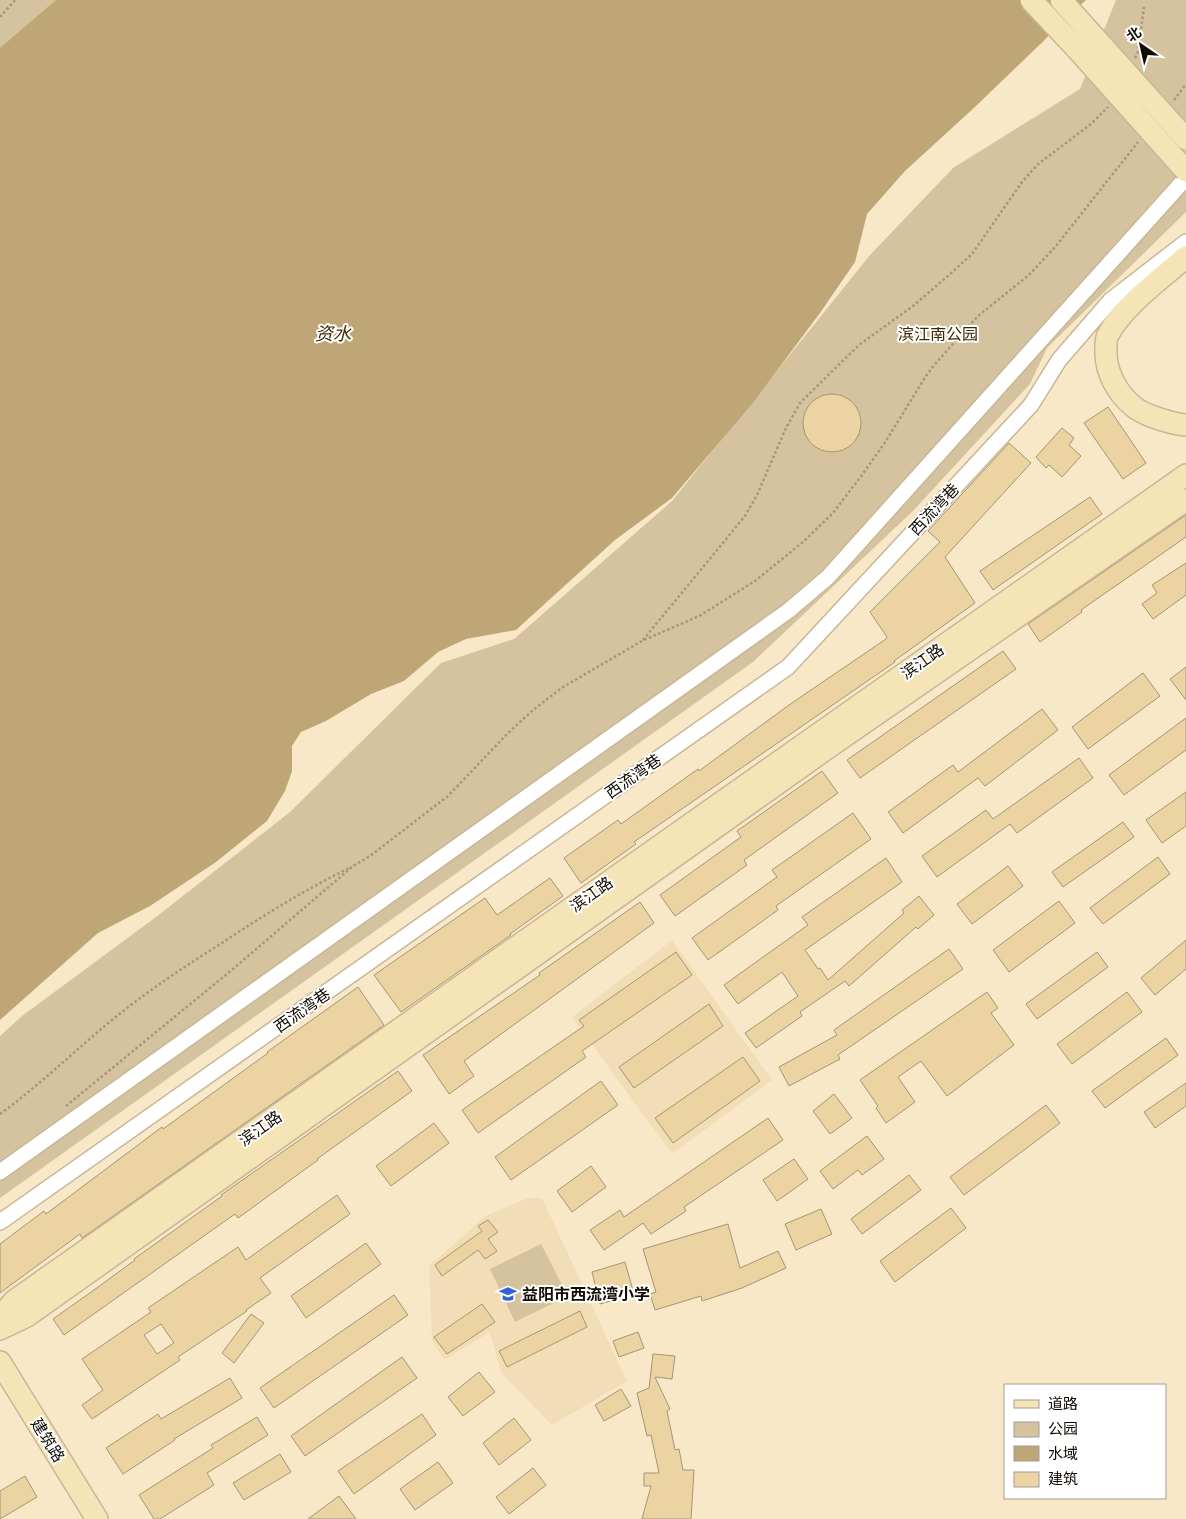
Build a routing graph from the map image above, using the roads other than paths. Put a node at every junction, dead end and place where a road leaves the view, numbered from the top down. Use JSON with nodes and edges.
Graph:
{"nodes":[{"id":1,"x":1031,"y":0,"type":"edge"},
{"id":2,"x":1060,"y":0,"type":"edge"},
{"id":3,"x":1186,"y":139,"type":"edge"},
{"id":4,"x":1186,"y":172,"type":"edge"},
{"id":5,"x":1186,"y":178,"type":"edge"},
{"id":6,"x":1186,"y":242,"type":"edge"},
{"id":7,"x":1186,"y":257,"type":"edge"},
{"id":8,"x":1186,"y":425,"type":"edge"},
{"id":9,"x":1186,"y":475,"type":"edge"},
{"id":10,"x":1186,"y":500,"type":"edge"},
{"id":11,"x":0,"y":1172,"type":"edge"},
{"id":12,"x":0,"y":1222,"type":"edge"},
{"id":13,"x":0,"y":1318,"type":"edge"},
{"id":14,"x":0,"y":1328,"type":"edge"},
{"id":15,"x":0,"y":1362,"type":"edge"},
{"id":16,"x":97,"y":1519,"type":"edge"}],
"edges":[{"from":1,"to":4,"type":"main road","bridge":true},
{"from":2,"to":3,"type":"main road","bridge":true},
{"from":5,"to":11,"type":"street"},
{"from":6,"to":12,"type":"street","name":"西流湾巷"},
{"from":7,"to":8,"type":"main road"},
{"from":9,"to":13,"type":"main road","name":"滨江路"},
{"from":10,"to":14,"type":"main road","name":"滨江路"},
{"from":15,"to":16,"type":"main road","name":"建筑路"}]}
